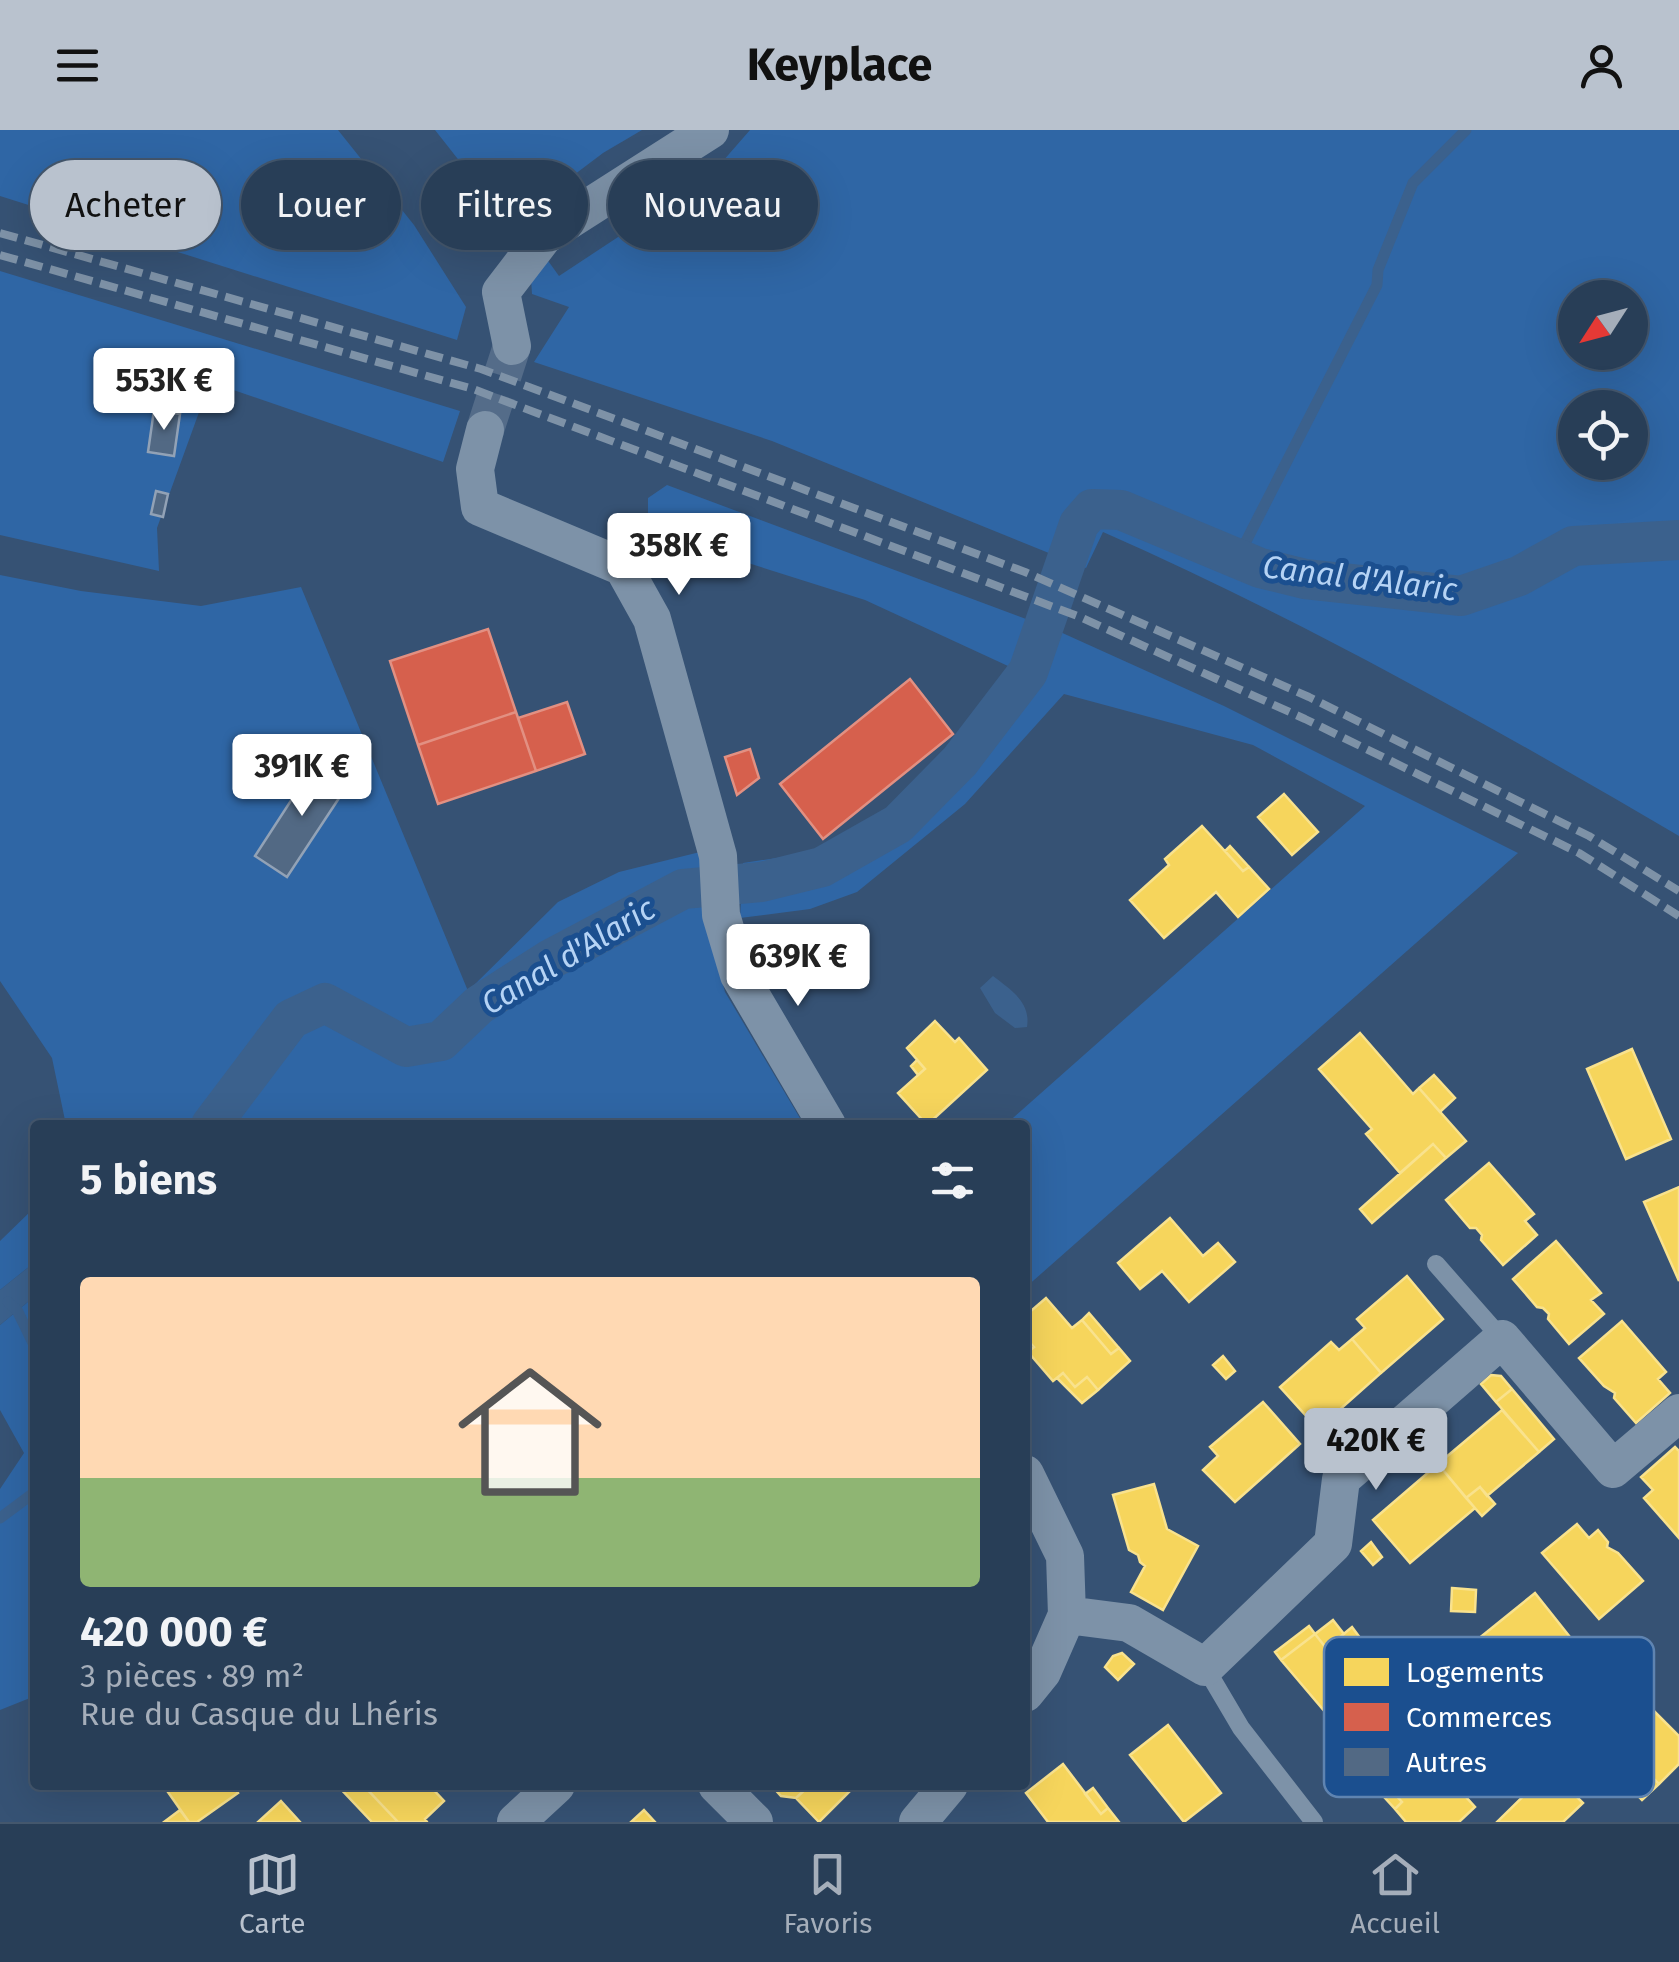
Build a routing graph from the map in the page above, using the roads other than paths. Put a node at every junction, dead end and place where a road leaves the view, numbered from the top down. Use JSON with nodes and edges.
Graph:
{"nodes":[{"id":1,"x":710,"y":130,"type":"edge"},
{"id":2,"x":512,"y":346,"type":"tunnel mouth"},
{"id":3,"x":485,"y":430,"type":"tunnel mouth"},
{"id":4,"x":824,"y":1120,"type":"edge"},
{"id":5,"x":1436,"y":1264,"type":"dead end"},
{"id":6,"x":1502,"y":1339,"type":"junction"},
{"id":7,"x":1679,"y":1413,"type":"edge"},
{"id":8,"x":1030,"y":1484,"type":"edge"},
{"id":9,"x":1067,"y":1615,"type":"junction"},
{"id":10,"x":1204,"y":1667,"type":"junction"},
{"id":11,"x":1030,"y":1687,"type":"edge"},
{"id":12,"x":551,"y":1790,"type":"edge"},
{"id":13,"x":722,"y":1790,"type":"edge"},
{"id":14,"x":945,"y":1790,"type":"edge"},
{"id":15,"x":516,"y":1822,"type":"edge"},
{"id":16,"x":754,"y":1822,"type":"edge"},
{"id":17,"x":918,"y":1822,"type":"edge"},
{"id":18,"x":1314,"y":1822,"type":"edge"}],
"edges":[{"from":1,"to":2,"type":"street"},
{"from":3,"to":4,"type":"street"},
{"from":5,"to":6,"type":"lane"},
{"from":6,"to":7,"type":"street"},
{"from":6,"to":10,"type":"street"},
{"from":8,"to":9,"type":"street"},
{"from":9,"to":10,"type":"street"},
{"from":9,"to":11,"type":"street"},
{"from":10,"to":18,"type":"lane"},
{"from":12,"to":15,"type":"street"},
{"from":13,"to":16,"type":"street"},
{"from":14,"to":17,"type":"street"}]}
